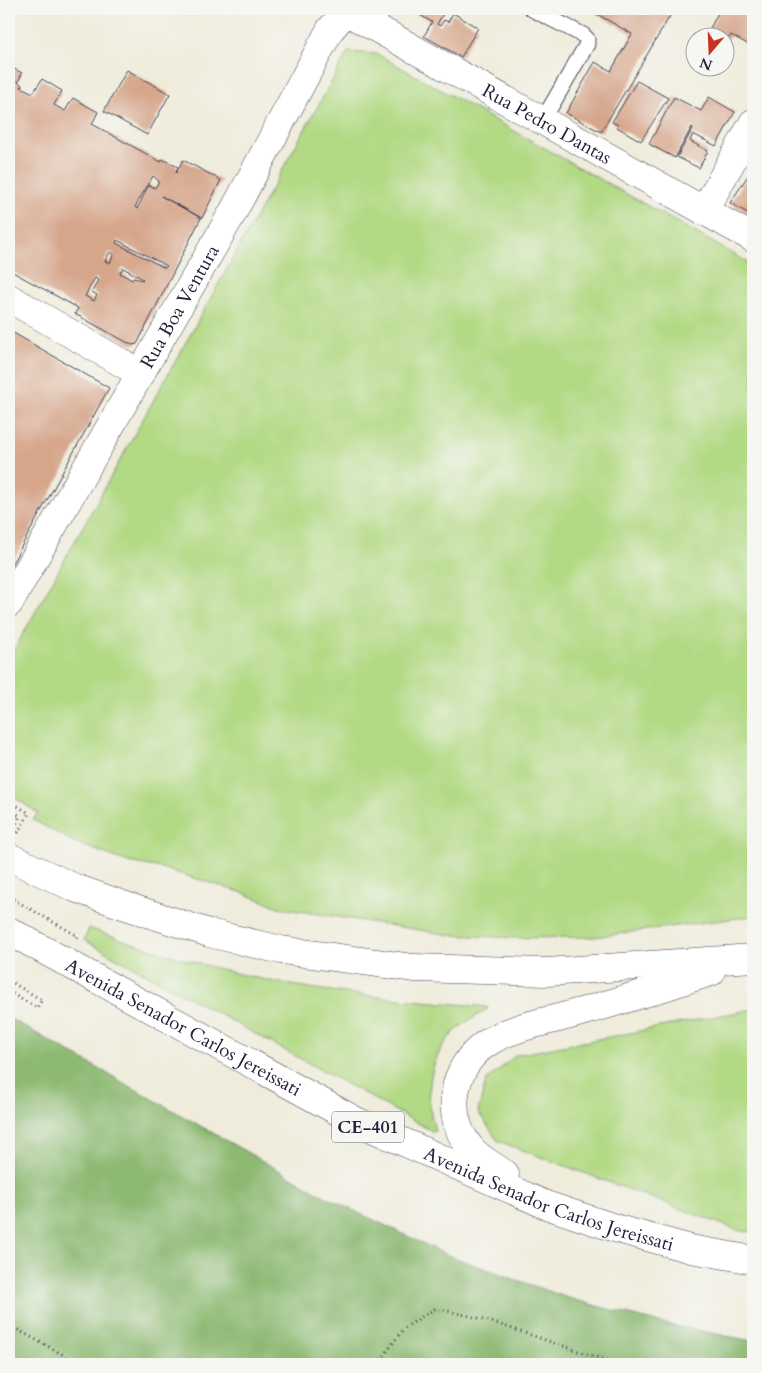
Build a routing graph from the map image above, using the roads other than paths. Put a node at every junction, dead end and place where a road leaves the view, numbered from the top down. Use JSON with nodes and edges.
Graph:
{"nodes":[{"id":1,"x":532,"y":9,"type":"edge"},
{"id":2,"x":345,"y":10,"type":"edge"},
{"id":3,"x":543,"y":120,"type":"junction"},
{"id":4,"x":753,"y":123,"type":"edge"},
{"id":5,"x":704,"y":211,"type":"junction"},
{"id":6,"x":753,"y":238,"type":"edge"},
{"id":7,"x":9,"y":298,"type":"edge"},
{"id":8,"x":141,"y":374,"type":"junction"},
{"id":9,"x":9,"y":603,"type":"edge"},
{"id":10,"x":11,"y":848,"type":"edge"},
{"id":11,"x":9,"y":931,"type":"edge"},
{"id":12,"x":751,"y":959,"type":"edge"},
{"id":13,"x":546,"y":1205,"type":"junction"},
{"id":14,"x":753,"y":1260,"type":"edge"}],
"edges":[{"from":1,"to":3,"type":"lane"},
{"from":2,"to":3,"type":"main road","name":"Rua Pedro Dantas"},
{"from":2,"to":8,"type":"main road","name":"Rua Boa Ventura"},
{"from":3,"to":5,"type":"main road","name":"Rua Pedro Dantas"},
{"from":4,"to":5,"type":"main road"},
{"from":5,"to":6,"type":"main road","name":"Rua Pedro Dantas"},
{"from":7,"to":8,"type":"main road"},
{"from":8,"to":9,"type":"main road","name":"Rua Boa Ventura"},
{"from":10,"to":12,"type":"main road"},
{"from":11,"to":13,"type":"main road","name":"Avenida Senador Carlos Jereissati","number":"CE-401"},
{"from":12,"to":13,"type":"main road"},
{"from":13,"to":14,"type":"main road","name":"Avenida Senador Carlos Jereissati","number":"CE-401"}]}
